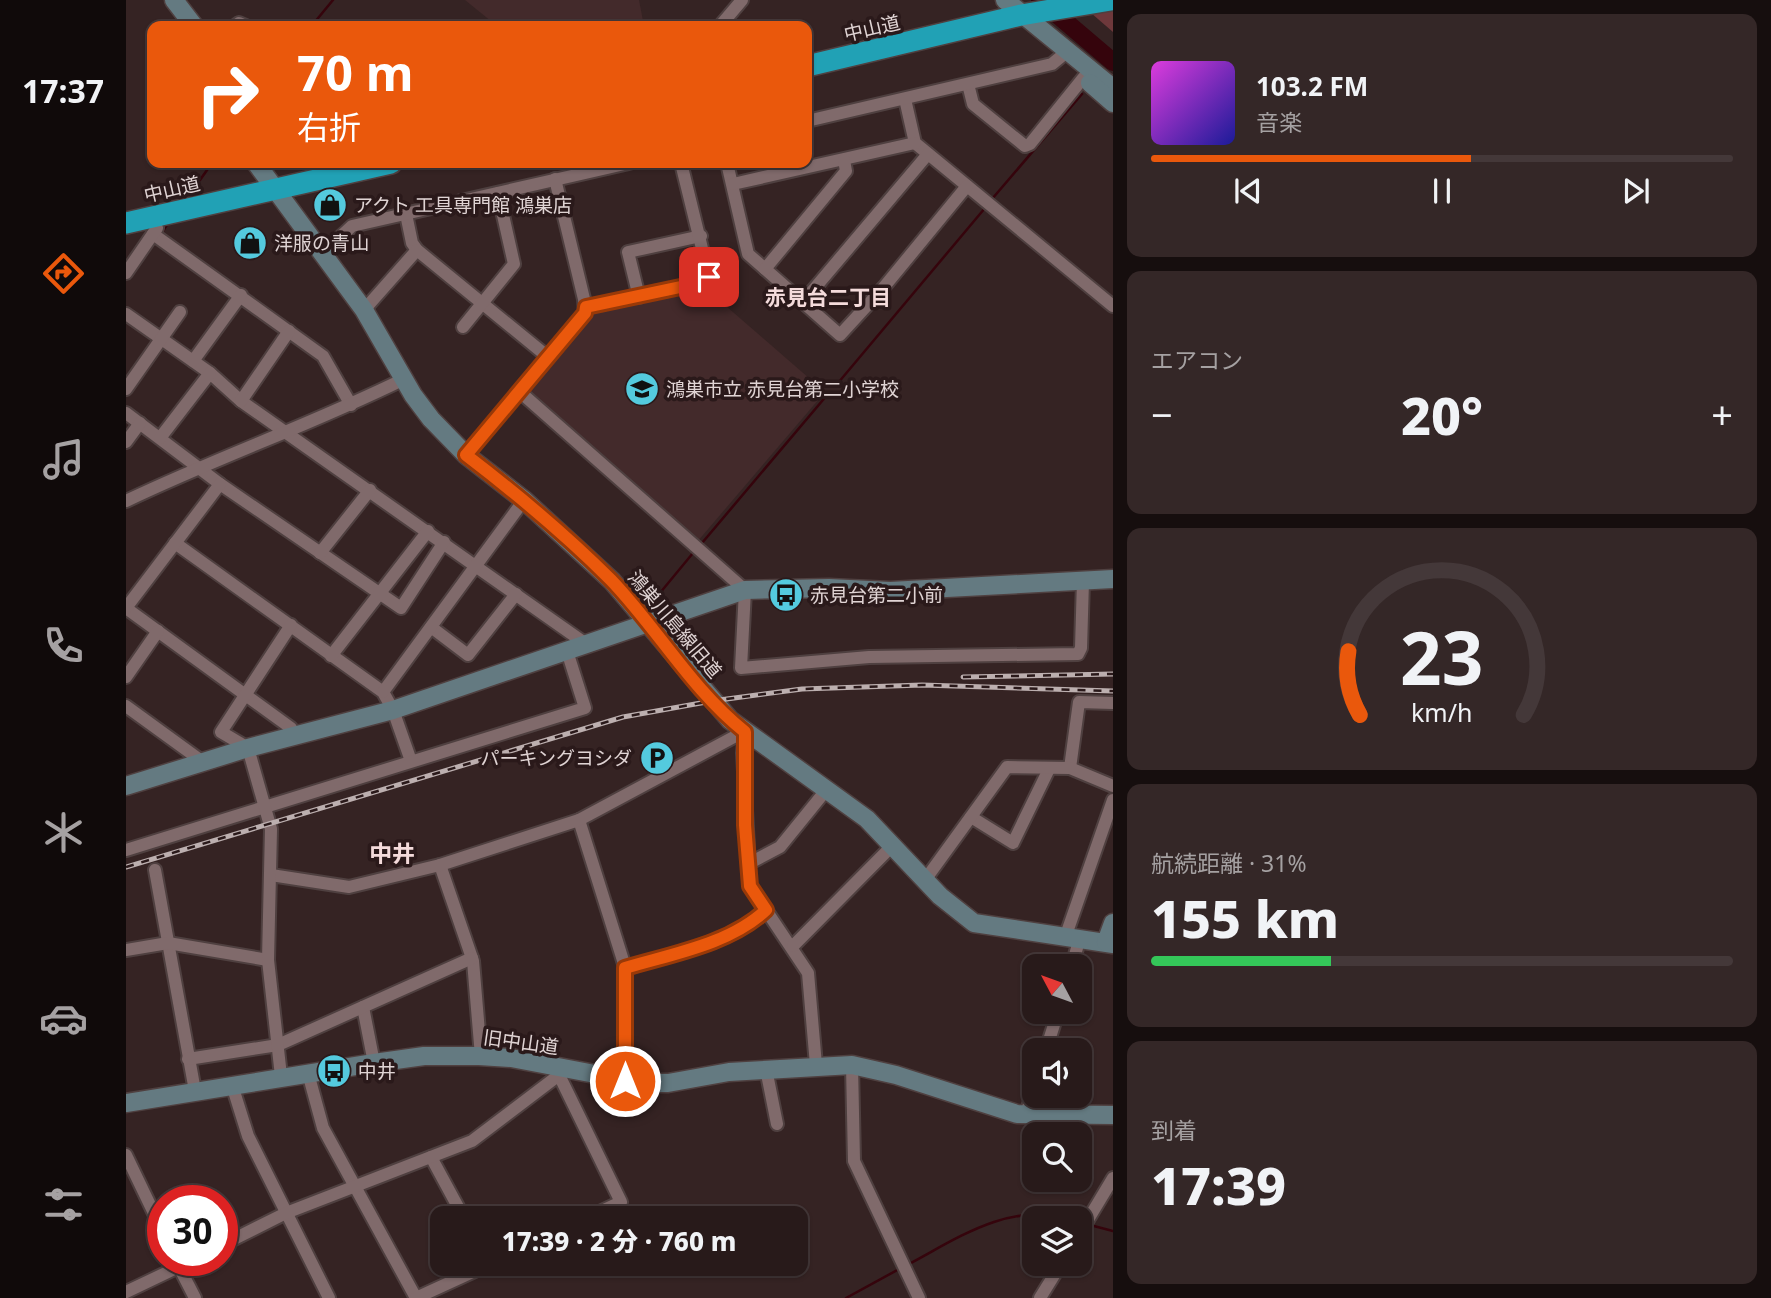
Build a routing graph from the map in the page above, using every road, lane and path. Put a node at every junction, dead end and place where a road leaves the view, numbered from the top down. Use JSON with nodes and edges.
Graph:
{"nodes":[{"id":1,"x":742,"y":0,"type":"edge"},
{"id":2,"x":1111,"y":0,"type":"edge"},
{"id":3,"x":180,"y":3,"type":"edge"},
{"id":4,"x":1023,"y":6,"type":"edge"},
{"id":5,"x":191,"y":21,"type":"edge"},
{"id":6,"x":724,"y":21,"type":"edge"},
{"id":7,"x":812,"y":53,"type":"edge"},
{"id":8,"x":1065,"y":54,"type":"junction"},
{"id":9,"x":812,"y":65,"type":"edge"},
{"id":10,"x":1084,"y":77,"type":"junction"},
{"id":11,"x":968,"y":84,"type":"junction"},
{"id":12,"x":1113,"y":88,"type":"edge"},
{"id":13,"x":905,"y":99,"type":"junction"},
{"id":14,"x":1113,"y":103,"type":"edge"},
{"id":15,"x":812,"y":120,"type":"edge"},
{"id":16,"x":915,"y":143,"type":"junction"},
{"id":17,"x":928,"y":153,"type":"junction"},
{"id":18,"x":844,"y":160,"type":"junction"},
{"id":19,"x":812,"y":167,"type":"edge"},
{"id":20,"x":307,"y":168,"type":"edge"},
{"id":21,"x":343,"y":168,"type":"edge"},
{"id":22,"x":606,"y":168,"type":"edge"},
{"id":23,"x":682,"y":168,"type":"edge"},
{"id":24,"x":728,"y":168,"type":"edge"},
{"id":25,"x":807,"y":168,"type":"edge"},
{"id":26,"x":265,"y":176,"type":"edge"},
{"id":27,"x":555,"y":179,"type":"junction"},
{"id":28,"x":733,"y":184,"type":"junction"},
{"id":29,"x":967,"y":186,"type":"junction"},
{"id":30,"x":498,"y":193,"type":"junction"},
{"id":31,"x":126,"y":212,"type":"edge"},
{"id":32,"x":406,"y":214,"type":"junction"},
{"id":33,"x":163,"y":215,"type":"junction"},
{"id":34,"x":126,"y":223,"type":"edge"},
{"id":35,"x":153,"y":234,"type":"junction"},
{"id":36,"x":701,"y":236,"type":"junction"},
{"id":37,"x":417,"y":250,"type":"junction"},
{"id":38,"x":323,"y":253,"type":"junction"},
{"id":39,"x":765,"y":269,"type":"junction"},
{"id":40,"x":126,"y":273,"type":"edge"},
{"id":41,"x":241,"y":295,"type":"junction"},
{"id":42,"x":639,"y":297,"type":"junction"},
{"id":43,"x":803,"y":302,"type":"junction"},
{"id":44,"x":483,"y":303,"type":"junction"},
{"id":45,"x":1113,"y":306,"type":"edge"},
{"id":46,"x":586,"y":307,"type":"junction"},
{"id":47,"x":365,"y":310,"type":"junction"},
{"id":48,"x":180,"y":312,"type":"dead end"},
{"id":49,"x":126,"y":314,"type":"edge"},
{"id":50,"x":463,"y":327,"type":"dead end"},
{"id":51,"x":289,"y":331,"type":"junction"},
{"id":52,"x":162,"y":339,"type":"junction"},
{"id":53,"x":548,"y":358,"type":"junction"},
{"id":54,"x":193,"y":361,"type":"junction"},
{"id":55,"x":209,"y":373,"type":"junction"},
{"id":56,"x":404,"y":379,"type":"junction"},
{"id":57,"x":126,"y":389,"type":"edge"},
{"id":58,"x":519,"y":391,"type":"junction"},
{"id":59,"x":241,"y":401,"type":"junction"},
{"id":60,"x":351,"y":405,"type":"junction"},
{"id":61,"x":126,"y":413,"type":"edge"},
{"id":62,"x":140,"y":423,"type":"junction"},
{"id":63,"x":285,"y":432,"type":"junction"},
{"id":64,"x":160,"y":438,"type":"junction"},
{"id":65,"x":126,"y":442,"type":"edge"},
{"id":66,"x":466,"y":455,"type":"junction"},
{"id":67,"x":197,"y":467,"type":"junction"},
{"id":68,"x":220,"y":484,"type":"junction"},
{"id":69,"x":370,"y":490,"type":"junction"},
{"id":70,"x":524,"y":500,"type":"junction"},
{"id":71,"x":126,"y":501,"type":"edge"},
{"id":72,"x":428,"y":531,"type":"junction"},
{"id":73,"x":444,"y":542,"type":"junction"},
{"id":74,"x":176,"y":543,"type":"junction"},
{"id":75,"x":320,"y":554,"type":"junction"},
{"id":76,"x":476,"y":565,"type":"junction"},
{"id":77,"x":1113,"y":579,"type":"edge"},
{"id":78,"x":1083,"y":581,"type":"junction"},
{"id":79,"x":746,"y":590,"type":"junction"},
{"id":80,"x":516,"y":594,"type":"junction"},
{"id":81,"x":379,"y":596,"type":"junction"},
{"id":82,"x":647,"y":623,"type":"junction"},
{"id":83,"x":291,"y":625,"type":"junction"},
{"id":84,"x":430,"y":627,"type":"junction"},
{"id":85,"x":158,"y":631,"type":"junction"},
{"id":86,"x":586,"y":644,"type":"junction"},
{"id":87,"x":567,"y":651,"type":"junction"},
{"id":88,"x":331,"y":656,"type":"junction"},
{"id":89,"x":126,"y":677,"type":"edge"},
{"id":90,"x":383,"y":692,"type":"junction"},
{"id":91,"x":245,"y":694,"type":"junction"},
{"id":92,"x":1113,"y":703,"type":"edge"},
{"id":93,"x":126,"y":706,"type":"edge"},
{"id":94,"x":393,"y":710,"type":"junction"},
{"id":95,"x":745,"y":732,"type":"junction"},
{"id":96,"x":293,"y":736,"type":"junction"},
{"id":97,"x":248,"y":748,"type":"junction"},
{"id":98,"x":411,"y":761,"type":"junction"},
{"id":99,"x":203,"y":762,"type":"junction"},
{"id":100,"x":1070,"y":768,"type":"junction"},
{"id":101,"x":1049,"y":769,"type":"junction"},
{"id":102,"x":126,"y":786,"type":"edge"},
{"id":103,"x":1113,"y":786,"type":"edge"},
{"id":104,"x":827,"y":789,"type":"junction"},
{"id":105,"x":1113,"y":800,"type":"edge"},
{"id":106,"x":266,"y":806,"type":"junction"},
{"id":107,"x":971,"y":817,"type":"junction"},
{"id":108,"x":579,"y":820,"type":"junction"},
{"id":109,"x":893,"y":845,"type":"junction"},
{"id":110,"x":126,"y":850,"type":"edge"},
{"id":111,"x":748,"y":864,"type":"junction"},
{"id":112,"x":440,"y":865,"type":"junction"},
{"id":113,"x":155,"y":870,"type":"dead end"},
{"id":114,"x":271,"y":875,"type":"junction"},
{"id":115,"x":925,"y":880,"type":"junction"},
{"id":116,"x":766,"y":910,"type":"junction"},
{"id":117,"x":1113,"y":923,"type":"edge"},
{"id":118,"x":1073,"y":936,"type":"junction"},
{"id":119,"x":168,"y":943,"type":"junction"},
{"id":120,"x":1109,"y":943,"type":"edge"},
{"id":121,"x":793,"y":946,"type":"junction"},
{"id":122,"x":126,"y":950,"type":"edge"},
{"id":123,"x":1072,"y":954,"type":"edge"},
{"id":124,"x":472,"y":958,"type":"junction"},
{"id":125,"x":268,"y":960,"type":"junction"},
{"id":126,"x":625,"y":968,"type":"junction"},
{"id":127,"x":363,"y":1007,"type":"junction"},
{"id":128,"x":278,"y":1045,"type":"junction"},
{"id":129,"x":481,"y":1056,"type":"junction"},
{"id":130,"x":188,"y":1059,"type":"junction"},
{"id":131,"x":374,"y":1063,"type":"junction"},
{"id":132,"x":816,"y":1065,"type":"junction"},
{"id":133,"x":852,"y":1065,"type":"junction"},
{"id":134,"x":766,"y":1069,"type":"junction"},
{"id":135,"x":559,"y":1072,"type":"junction"},
{"id":136,"x":308,"y":1073,"type":"junction"},
{"id":137,"x":281,"y":1076,"type":"junction"},
{"id":138,"x":625,"y":1081,"type":"junction"},
{"id":139,"x":232,"y":1085,"type":"junction"},
{"id":140,"x":195,"y":1091,"type":"junction"},
{"id":141,"x":126,"y":1103,"type":"edge"},
{"id":142,"x":1028,"y":1108,"type":"edge"},
{"id":143,"x":1026,"y":1115,"type":"junction"},
{"id":144,"x":1113,"y":1115,"type":"edge"},
{"id":145,"x":777,"y":1124,"type":"dead end"},
{"id":146,"x":126,"y":1155,"type":"edge"},
{"id":147,"x":431,"y":1157,"type":"junction"},
{"id":148,"x":1112,"y":1182,"type":"edge"},
{"id":149,"x":354,"y":1187,"type":"junction"},
{"id":150,"x":147,"y":1199,"type":"edge"},
{"id":151,"x":458,"y":1206,"type":"edge"},
{"id":152,"x":612,"y":1206,"type":"edge"},
{"id":153,"x":1092,"y":1212,"type":"edge"},
{"id":154,"x":286,"y":1213,"type":"junction"},
{"id":155,"x":238,"y":1237,"type":"edge"},
{"id":156,"x":156,"y":1276,"type":"edge"},
{"id":157,"x":184,"y":1276,"type":"edge"},
{"id":158,"x":463,"y":1276,"type":"edge"},
{"id":159,"x":1054,"y":1276,"type":"edge"},
{"id":160,"x":126,"y":1292,"type":"edge"},
{"id":161,"x":195,"y":1298,"type":"edge"},
{"id":162,"x":329,"y":1298,"type":"edge"},
{"id":163,"x":416,"y":1298,"type":"edge"},
{"id":164,"x":919,"y":1298,"type":"edge"},
{"id":165,"x":1040,"y":1298,"type":"edge"}],
"edges":[{"from":1,"to":6,"type":"street"},
{"from":2,"to":4,"type":"highway","name":"中山道"},
{"from":3,"to":5,"type":"street"},
{"from":4,"to":7,"type":"highway","name":"中山道"},
{"from":4,"to":8,"type":"street"},
{"from":4,"to":9,"type":"highway","name":"中山道"},
{"from":8,"to":10,"type":"street"},
{"from":8,"to":11,"type":"street"},
{"from":8,"to":12,"type":"street"},
{"from":10,"to":11,"type":"street"},
{"from":10,"to":14,"type":"street"},
{"from":11,"to":13,"type":"street"},
{"from":13,"to":15,"type":"street"},
{"from":13,"to":16,"type":"street"},
{"from":16,"to":17,"type":"street"},
{"from":16,"to":18,"type":"street"},
{"from":17,"to":29,"type":"street"},
{"from":17,"to":43,"type":"street"},
{"from":18,"to":19,"type":"street"},
{"from":18,"to":39,"type":"street"},
{"from":20,"to":26,"type":"highway","name":"中山道"},
{"from":21,"to":26,"type":"highway","name":"中山道"},
{"from":22,"to":27,"type":"street"},
{"from":23,"to":36,"type":"street"},
{"from":24,"to":28,"type":"street"},
{"from":25,"to":28,"type":"street"},
{"from":26,"to":31,"type":"highway","name":"中山道"},
{"from":26,"to":33,"type":"highway","name":"中山道"},
{"from":26,"to":38,"type":"street","name":"鴻巣川島線旧道"},
{"from":27,"to":30,"type":"street"},
{"from":27,"to":46,"type":"street"},
{"from":28,"to":39,"type":"street"},
{"from":29,"to":43,"type":"street"},
{"from":29,"to":45,"type":"street"},
{"from":30,"to":32,"type":"street"},
{"from":30,"to":44,"type":"street"},
{"from":32,"to":37,"type":"street"},
{"from":32,"to":38,"type":"street"},
{"from":33,"to":34,"type":"highway","name":"中山道"},
{"from":33,"to":35,"type":"street"},
{"from":35,"to":40,"type":"street"},
{"from":35,"to":41,"type":"street"},
{"from":36,"to":42,"type":"street"},
{"from":36,"to":42,"type":"street"},
{"from":37,"to":44,"type":"street"},
{"from":37,"to":47,"type":"street"},
{"from":38,"to":47,"type":"street","name":"鴻巣川島線旧道"},
{"from":39,"to":43,"type":"street"},
{"from":41,"to":51,"type":"street"},
{"from":41,"to":54,"type":"street"},
{"from":42,"to":46,"type":"street"},
{"from":44,"to":50,"type":"street"},
{"from":44,"to":53,"type":"street"},
{"from":46,"to":53,"type":"street"},
{"from":47,"to":56,"type":"street","name":"鴻巣川島線旧道"},
{"from":48,"to":52,"type":"street"},
{"from":49,"to":52,"type":"street"},
{"from":51,"to":59,"type":"street"},
{"from":51,"to":60,"type":"street"},
{"from":52,"to":54,"type":"street"},
{"from":52,"to":57,"type":"street"},
{"from":53,"to":58,"type":"street"},
{"from":54,"to":55,"type":"street"},
{"from":55,"to":59,"type":"street"},
{"from":55,"to":64,"type":"street"},
{"from":56,"to":60,"type":"street"},
{"from":56,"to":66,"type":"street","name":"鴻巣川島線旧道"},
{"from":58,"to":66,"type":"street"},
{"from":58,"to":79,"type":"street"},
{"from":59,"to":63,"type":"street"},
{"from":60,"to":63,"type":"street"},
{"from":61,"to":62,"type":"street"},
{"from":62,"to":64,"type":"street"},
{"from":62,"to":65,"type":"street"},
{"from":63,"to":67,"type":"street"},
{"from":63,"to":69,"type":"street"},
{"from":64,"to":67,"type":"street"},
{"from":66,"to":70,"type":"street","name":"鴻巣川島線旧道"},
{"from":67,"to":68,"type":"street"},
{"from":67,"to":71,"type":"street"},
{"from":68,"to":74,"type":"street"},
{"from":68,"to":75,"type":"street"},
{"from":69,"to":72,"type":"street"},
{"from":69,"to":75,"type":"street"},
{"from":70,"to":76,"type":"street"},
{"from":70,"to":82,"type":"street","name":"鴻巣川島線旧道"},
{"from":72,"to":73,"type":"street"},
{"from":72,"to":81,"type":"street"},
{"from":73,"to":76,"type":"street"},
{"from":73,"to":81,"type":"street"},
{"from":74,"to":83,"type":"street"},
{"from":74,"to":85,"type":"street"},
{"from":75,"to":81,"type":"street"},
{"from":76,"to":80,"type":"street"},
{"from":76,"to":84,"type":"street"},
{"from":77,"to":78,"type":"street"},
{"from":78,"to":79,"type":"street"},
{"from":78,"to":79,"type":"street"},
{"from":79,"to":82,"type":"street"},
{"from":80,"to":84,"type":"street"},
{"from":80,"to":86,"type":"street"},
{"from":81,"to":88,"type":"street"},
{"from":82,"to":86,"type":"street"},
{"from":82,"to":95,"type":"street","name":"鴻巣川島線旧道"},
{"from":83,"to":88,"type":"street"},
{"from":83,"to":91,"type":"street"},
{"from":84,"to":90,"type":"street"},
{"from":85,"to":89,"type":"street"},
{"from":85,"to":91,"type":"street"},
{"from":86,"to":87,"type":"street"},
{"from":87,"to":94,"type":"street"},
{"from":87,"to":98,"type":"street"},
{"from":88,"to":90,"type":"street"},
{"from":90,"to":94,"type":"street"},
{"from":91,"to":96,"type":"street"},
{"from":91,"to":97,"type":"street"},
{"from":92,"to":100,"type":"street"},
{"from":93,"to":99,"type":"street"},
{"from":94,"to":96,"type":"street"},
{"from":94,"to":98,"type":"street"},
{"from":95,"to":104,"type":"street","name":"鴻巣川島線旧道"},
{"from":95,"to":108,"type":"street"},
{"from":95,"to":111,"type":"street"},
{"from":96,"to":97,"type":"street"},
{"from":97,"to":99,"type":"street"},
{"from":97,"to":106,"type":"street"},
{"from":98,"to":106,"type":"street"},
{"from":99,"to":102,"type":"street"},
{"from":100,"to":101,"type":"street"},
{"from":100,"to":103,"type":"street"},
{"from":101,"to":107,"type":"street"},
{"from":101,"to":107,"type":"street"},
{"from":104,"to":109,"type":"street","name":"鴻巣川島線旧道"},
{"from":104,"to":111,"type":"street"},
{"from":105,"to":118,"type":"street"},
{"from":106,"to":110,"type":"street"},
{"from":106,"to":114,"type":"street"},
{"from":107,"to":115,"type":"street"},
{"from":108,"to":112,"type":"street"},
{"from":108,"to":126,"type":"street"},
{"from":109,"to":115,"type":"street","name":"鴻巣川島線旧道"},
{"from":109,"to":121,"type":"street"},
{"from":111,"to":116,"type":"street"},
{"from":112,"to":114,"type":"street"},
{"from":112,"to":124,"type":"street"},
{"from":113,"to":119,"type":"street"},
{"from":114,"to":125,"type":"street"},
{"from":115,"to":118,"type":"street","name":"鴻巣川島線旧道"},
{"from":116,"to":121,"type":"street"},
{"from":116,"to":126,"type":"street"},
{"from":117,"to":120,"type":"street"},
{"from":118,"to":120,"type":"street","name":"鴻巣川島線旧道"},
{"from":118,"to":123,"type":"street"},
{"from":119,"to":122,"type":"street"},
{"from":119,"to":125,"type":"street"},
{"from":119,"to":130,"type":"street"},
{"from":121,"to":132,"type":"street"},
{"from":124,"to":127,"type":"street"},
{"from":124,"to":129,"type":"street"},
{"from":125,"to":128,"type":"street"},
{"from":126,"to":138,"type":"street"},
{"from":127,"to":128,"type":"street"},
{"from":127,"to":131,"type":"street"},
{"from":128,"to":130,"type":"street"},
{"from":128,"to":137,"type":"street"},
{"from":129,"to":131,"type":"street","name":"旧中山道"},
{"from":129,"to":135,"type":"street","name":"旧中山道"},
{"from":130,"to":140,"type":"street"},
{"from":131,"to":136,"type":"street","name":"旧中山道"},
{"from":132,"to":133,"type":"street","name":"旧中山道"},
{"from":132,"to":134,"type":"street","name":"旧中山道"},
{"from":133,"to":143,"type":"street","name":"旧中山道"},
{"from":133,"to":164,"type":"street"},
{"from":134,"to":138,"type":"street","name":"旧中山道"},
{"from":134,"to":145,"type":"street"},
{"from":135,"to":138,"type":"street","name":"旧中山道"},
{"from":135,"to":147,"type":"street"},
{"from":135,"to":152,"type":"street"},
{"from":136,"to":137,"type":"street","name":"旧中山道"},
{"from":136,"to":149,"type":"street"},
{"from":137,"to":139,"type":"street","name":"旧中山道"},
{"from":139,"to":140,"type":"street","name":"旧中山道"},
{"from":139,"to":154,"type":"street"},
{"from":140,"to":141,"type":"street","name":"旧中山道"},
{"from":142,"to":143,"type":"street"},
{"from":143,"to":144,"type":"street","name":"旧中山道"},
{"from":146,"to":150,"type":"street"},
{"from":147,"to":149,"type":"street"},
{"from":147,"to":151,"type":"street"},
{"from":148,"to":153,"type":"street"},
{"from":149,"to":154,"type":"street"},
{"from":149,"to":163,"type":"street"},
{"from":154,"to":155,"type":"street"},
{"from":154,"to":162,"type":"street"},
{"from":156,"to":160,"type":"street"},
{"from":157,"to":161,"type":"street"},
{"from":158,"to":163,"type":"street"},
{"from":159,"to":165,"type":"street"}]}
